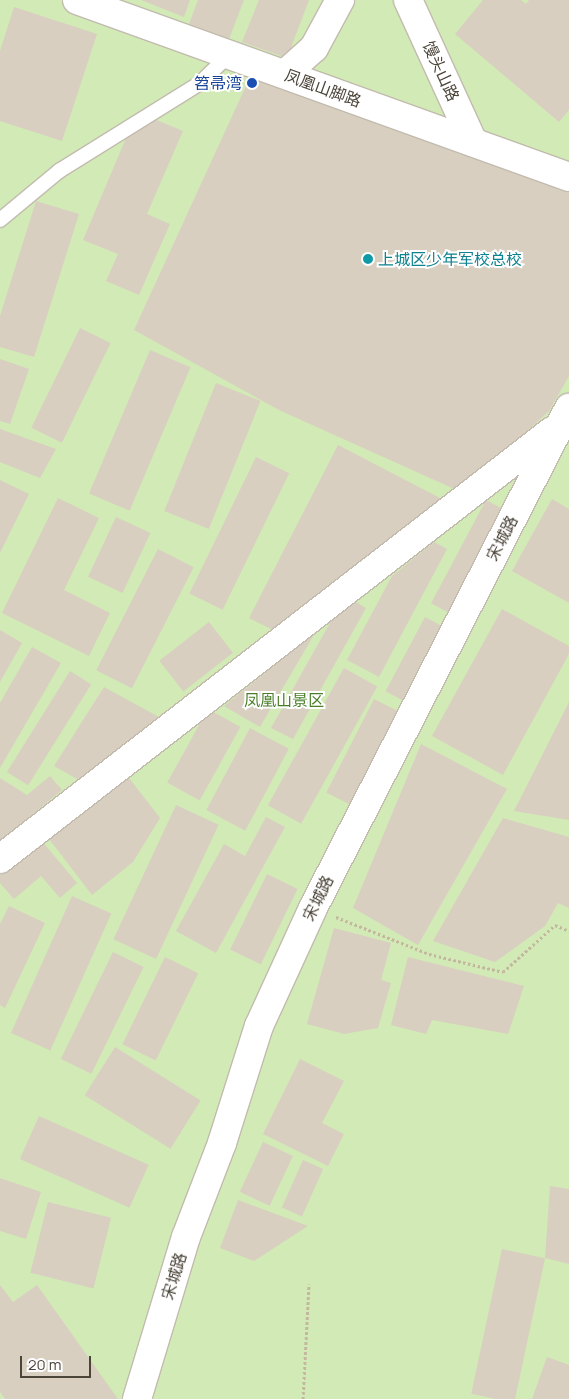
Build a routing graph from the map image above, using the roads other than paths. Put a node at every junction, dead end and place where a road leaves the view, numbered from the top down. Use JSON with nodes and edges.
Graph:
{"nodes":[{"id":1,"x":77,"y":0,"type":"edge"},
{"id":2,"x":340,"y":0,"type":"edge"},
{"id":3,"x":408,"y":0,"type":"edge"},
{"id":4,"x":229,"y":55,"type":"junction"},
{"id":5,"x":285,"y":74,"type":"junction"},
{"id":6,"x":473,"y":142,"type":"junction"},
{"id":7,"x":569,"y":177,"type":"edge"},
{"id":8,"x":6,"y":207,"type":"edge"},
{"id":9,"x":0,"y":220,"type":"edge"},
{"id":10,"x":565,"y":416,"type":"edge"},
{"id":11,"x":0,"y":859,"type":"edge"},
{"id":12,"x":138,"y":1399,"type":"edge"}],
"edges":[{"from":1,"to":4,"type":"street","name":"凤凰山脚路"},
{"from":2,"to":5,"type":"street"},
{"from":3,"to":6,"type":"street","name":"馒头山路"},
{"from":4,"to":5,"type":"street","name":"凤凰山脚路"},
{"from":4,"to":8,"type":"lane"},
{"from":5,"to":6,"type":"street","name":"凤凰山脚路"},
{"from":6,"to":7,"type":"street","name":"凤凰山脚路"},
{"from":8,"to":9,"type":"lane"},
{"from":10,"to":11,"type":"street","name":"宋城路"},
{"from":10,"to":12,"type":"street","name":"宋城路"}]}
